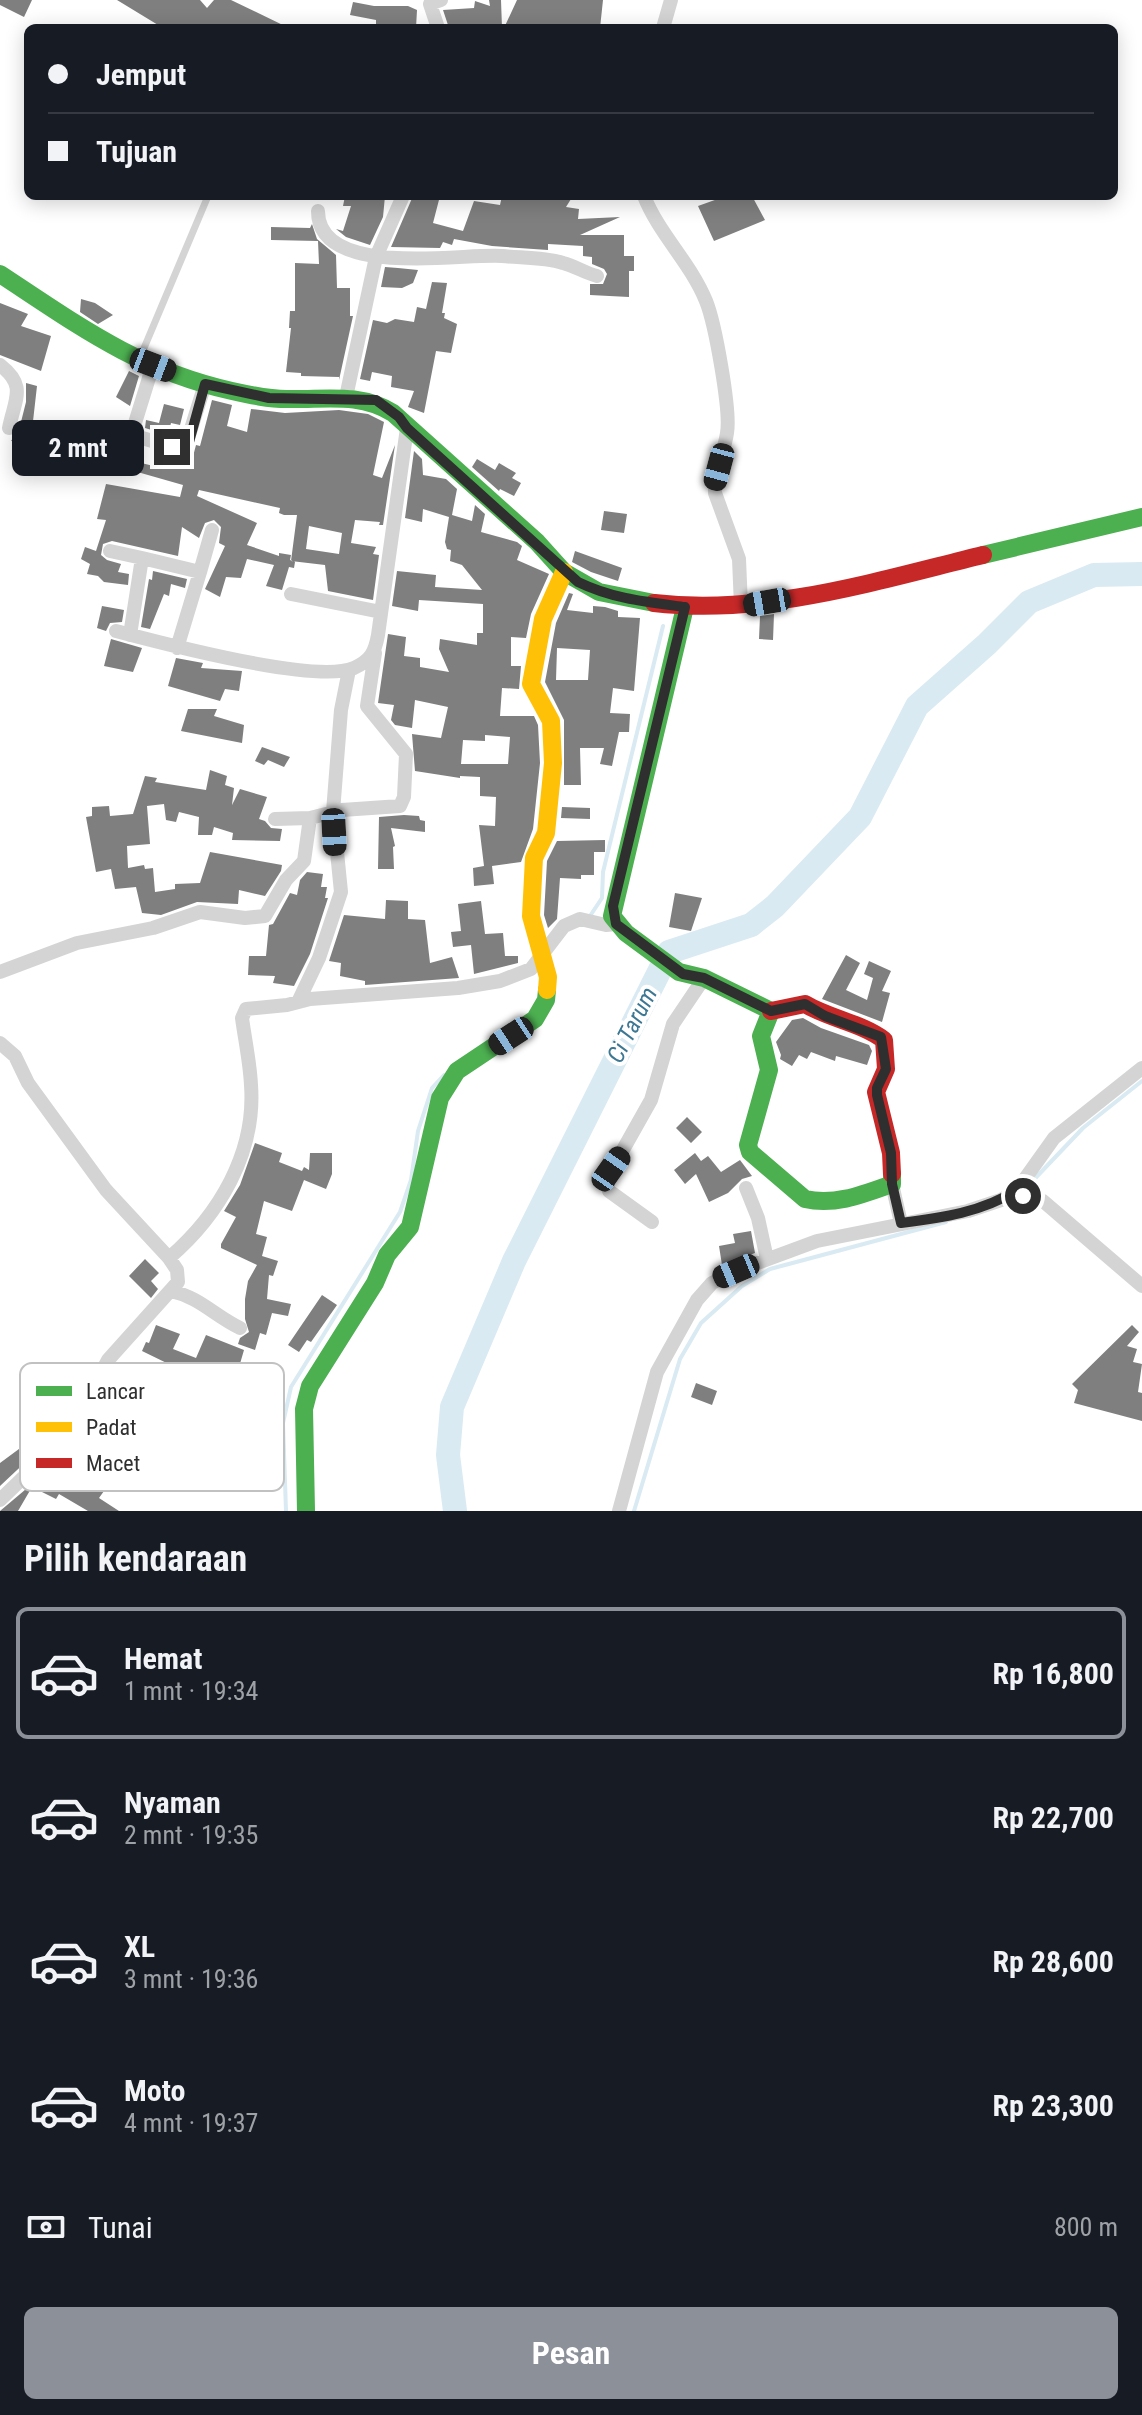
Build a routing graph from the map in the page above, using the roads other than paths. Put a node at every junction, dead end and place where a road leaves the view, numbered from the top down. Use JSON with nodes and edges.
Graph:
{"nodes":[{"id":1,"x":671,"y":0,"type":"edge"},
{"id":2,"x":431,"y":1,"type":"edge"},
{"id":3,"x":437,"y":24,"type":"edge"},
{"id":4,"x":664,"y":24,"type":"edge"},
{"id":5,"x":207,"y":200,"type":"edge"},
{"id":6,"x":401,"y":200,"type":"edge"},
{"id":7,"x":646,"y":200,"type":"edge"},
{"id":8,"x":318,"y":211,"type":"dead end"},
{"id":9,"x":376,"y":257,"type":"junction"},
{"id":10,"x":0,"y":274,"type":"edge"},
{"id":11,"x":597,"y":276,"type":"dead end"},
{"id":12,"x":146,"y":362,"type":"junction"},
{"id":13,"x":0,"y":365,"type":"edge"},
{"id":14,"x":205,"y":384,"type":"junction"},
{"id":15,"x":346,"y":397,"type":"junction"},
{"id":16,"x":9,"y":428,"type":"dead end"},
{"id":17,"x":407,"y":428,"type":"junction"},
{"id":18,"x":1142,"y":517,"type":"edge"},
{"id":19,"x":212,"y":530,"type":"dead end"},
{"id":20,"x":110,"y":551,"type":"dead end"},
{"id":21,"x":142,"y":558,"type":"junction"},
{"id":22,"x":200,"y":572,"type":"junction"},
{"id":23,"x":564,"y":572,"type":"junction"},
{"id":24,"x":291,"y":594,"type":"dead end"},
{"id":25,"x":741,"y":606,"type":"junction"},
{"id":26,"x":685,"y":607,"type":"junction"},
{"id":27,"x":381,"y":612,"type":"junction"},
{"id":28,"x":177,"y":648,"type":"junction"},
{"id":29,"x":375,"y":653,"type":"junction"},
{"id":30,"x":349,"y":670,"type":"junction"},
{"id":31,"x":333,"y":812,"type":"junction"},
{"id":32,"x":310,"y":818,"type":"junction"},
{"id":33,"x":275,"y":819,"type":"dead end"},
{"id":34,"x":621,"y":929,"type":"junction"},
{"id":35,"x":542,"y":962,"type":"junction"},
{"id":36,"x":0,"y":972,"type":"edge"},
{"id":37,"x":704,"y":978,"type":"junction"},
{"id":38,"x":299,"y":1000,"type":"junction"},
{"id":39,"x":771,"y":1011,"type":"junction"},
{"id":40,"x":0,"y":1043,"type":"edge"},
{"id":41,"x":1142,"y":1068,"type":"edge"},
{"id":42,"x":892,"y":1184,"type":"junction"},
{"id":43,"x":746,"y":1188,"type":"dead end"},
{"id":44,"x":1019,"y":1192,"type":"junction"},
{"id":45,"x":652,"y":1222,"type":"dead end"},
{"id":46,"x":901,"y":1223,"type":"junction"},
{"id":47,"x":169,"y":1258,"type":"junction"},
{"id":48,"x":767,"y":1259,"type":"junction"},
{"id":49,"x":1140,"y":1281,"type":"edge"},
{"id":50,"x":171,"y":1291,"type":"junction"},
{"id":51,"x":240,"y":1328,"type":"dead end"},
{"id":52,"x":106,"y":1363,"type":"edge"},
{"id":53,"x":20,"y":1481,"type":"edge"},
{"id":54,"x":0,"y":1500,"type":"edge"},
{"id":55,"x":306,"y":1511,"type":"edge"},
{"id":56,"x":619,"y":1511,"type":"edge"}],
"edges":[{"from":1,"to":4,"type":"street"},
{"from":2,"to":3,"type":"street"},
{"from":5,"to":12,"type":"lane"},
{"from":6,"to":9,"type":"street"},
{"from":7,"to":25,"type":"street"},
{"from":8,"to":9,"type":"street"},
{"from":9,"to":11,"type":"street"},
{"from":9,"to":15,"type":"street"},
{"from":10,"to":12,"type":"street"},
{"from":12,"to":14,"type":"street"},
{"from":12,"to":14,"type":"street"},
{"from":13,"to":16,"type":"street"},
{"from":14,"to":15,"type":"street"},
{"from":15,"to":17,"type":"street"},
{"from":17,"to":23,"type":"street"},
{"from":17,"to":27,"type":"street"},
{"from":18,"to":25,"type":"street"},
{"from":19,"to":22,"type":"street"},
{"from":20,"to":21,"type":"street"},
{"from":21,"to":22,"type":"street"},
{"from":21,"to":28,"type":"street"},
{"from":22,"to":28,"type":"street"},
{"from":23,"to":26,"type":"street"},
{"from":23,"to":35,"type":"street"},
{"from":24,"to":27,"type":"street"},
{"from":25,"to":26,"type":"street"},
{"from":26,"to":34,"type":"street"},
{"from":27,"to":29,"type":"street"},
{"from":28,"to":30,"type":"street"},
{"from":29,"to":30,"type":"street"},
{"from":29,"to":31,"type":"street"},
{"from":30,"to":31,"type":"street"},
{"from":31,"to":32,"type":"street"},
{"from":31,"to":38,"type":"street"},
{"from":32,"to":33,"type":"street"},
{"from":32,"to":36,"type":"street"},
{"from":34,"to":35,"type":"street"},
{"from":34,"to":37,"type":"street"},
{"from":35,"to":38,"type":"street"},
{"from":35,"to":55,"type":"street"},
{"from":37,"to":39,"type":"street"},
{"from":37,"to":45,"type":"street"},
{"from":38,"to":47,"type":"street"},
{"from":39,"to":42,"type":"street"},
{"from":39,"to":42,"type":"street"},
{"from":40,"to":47,"type":"street"},
{"from":41,"to":44,"type":"street"},
{"from":42,"to":46,"type":"street"},
{"from":43,"to":48,"type":"street"},
{"from":44,"to":46,"type":"street"},
{"from":44,"to":49,"type":"street"},
{"from":46,"to":48,"type":"street"},
{"from":47,"to":50,"type":"street"},
{"from":48,"to":56,"type":"street"},
{"from":50,"to":51,"type":"street"},
{"from":50,"to":52,"type":"street"},
{"from":53,"to":54,"type":"street"}]}
